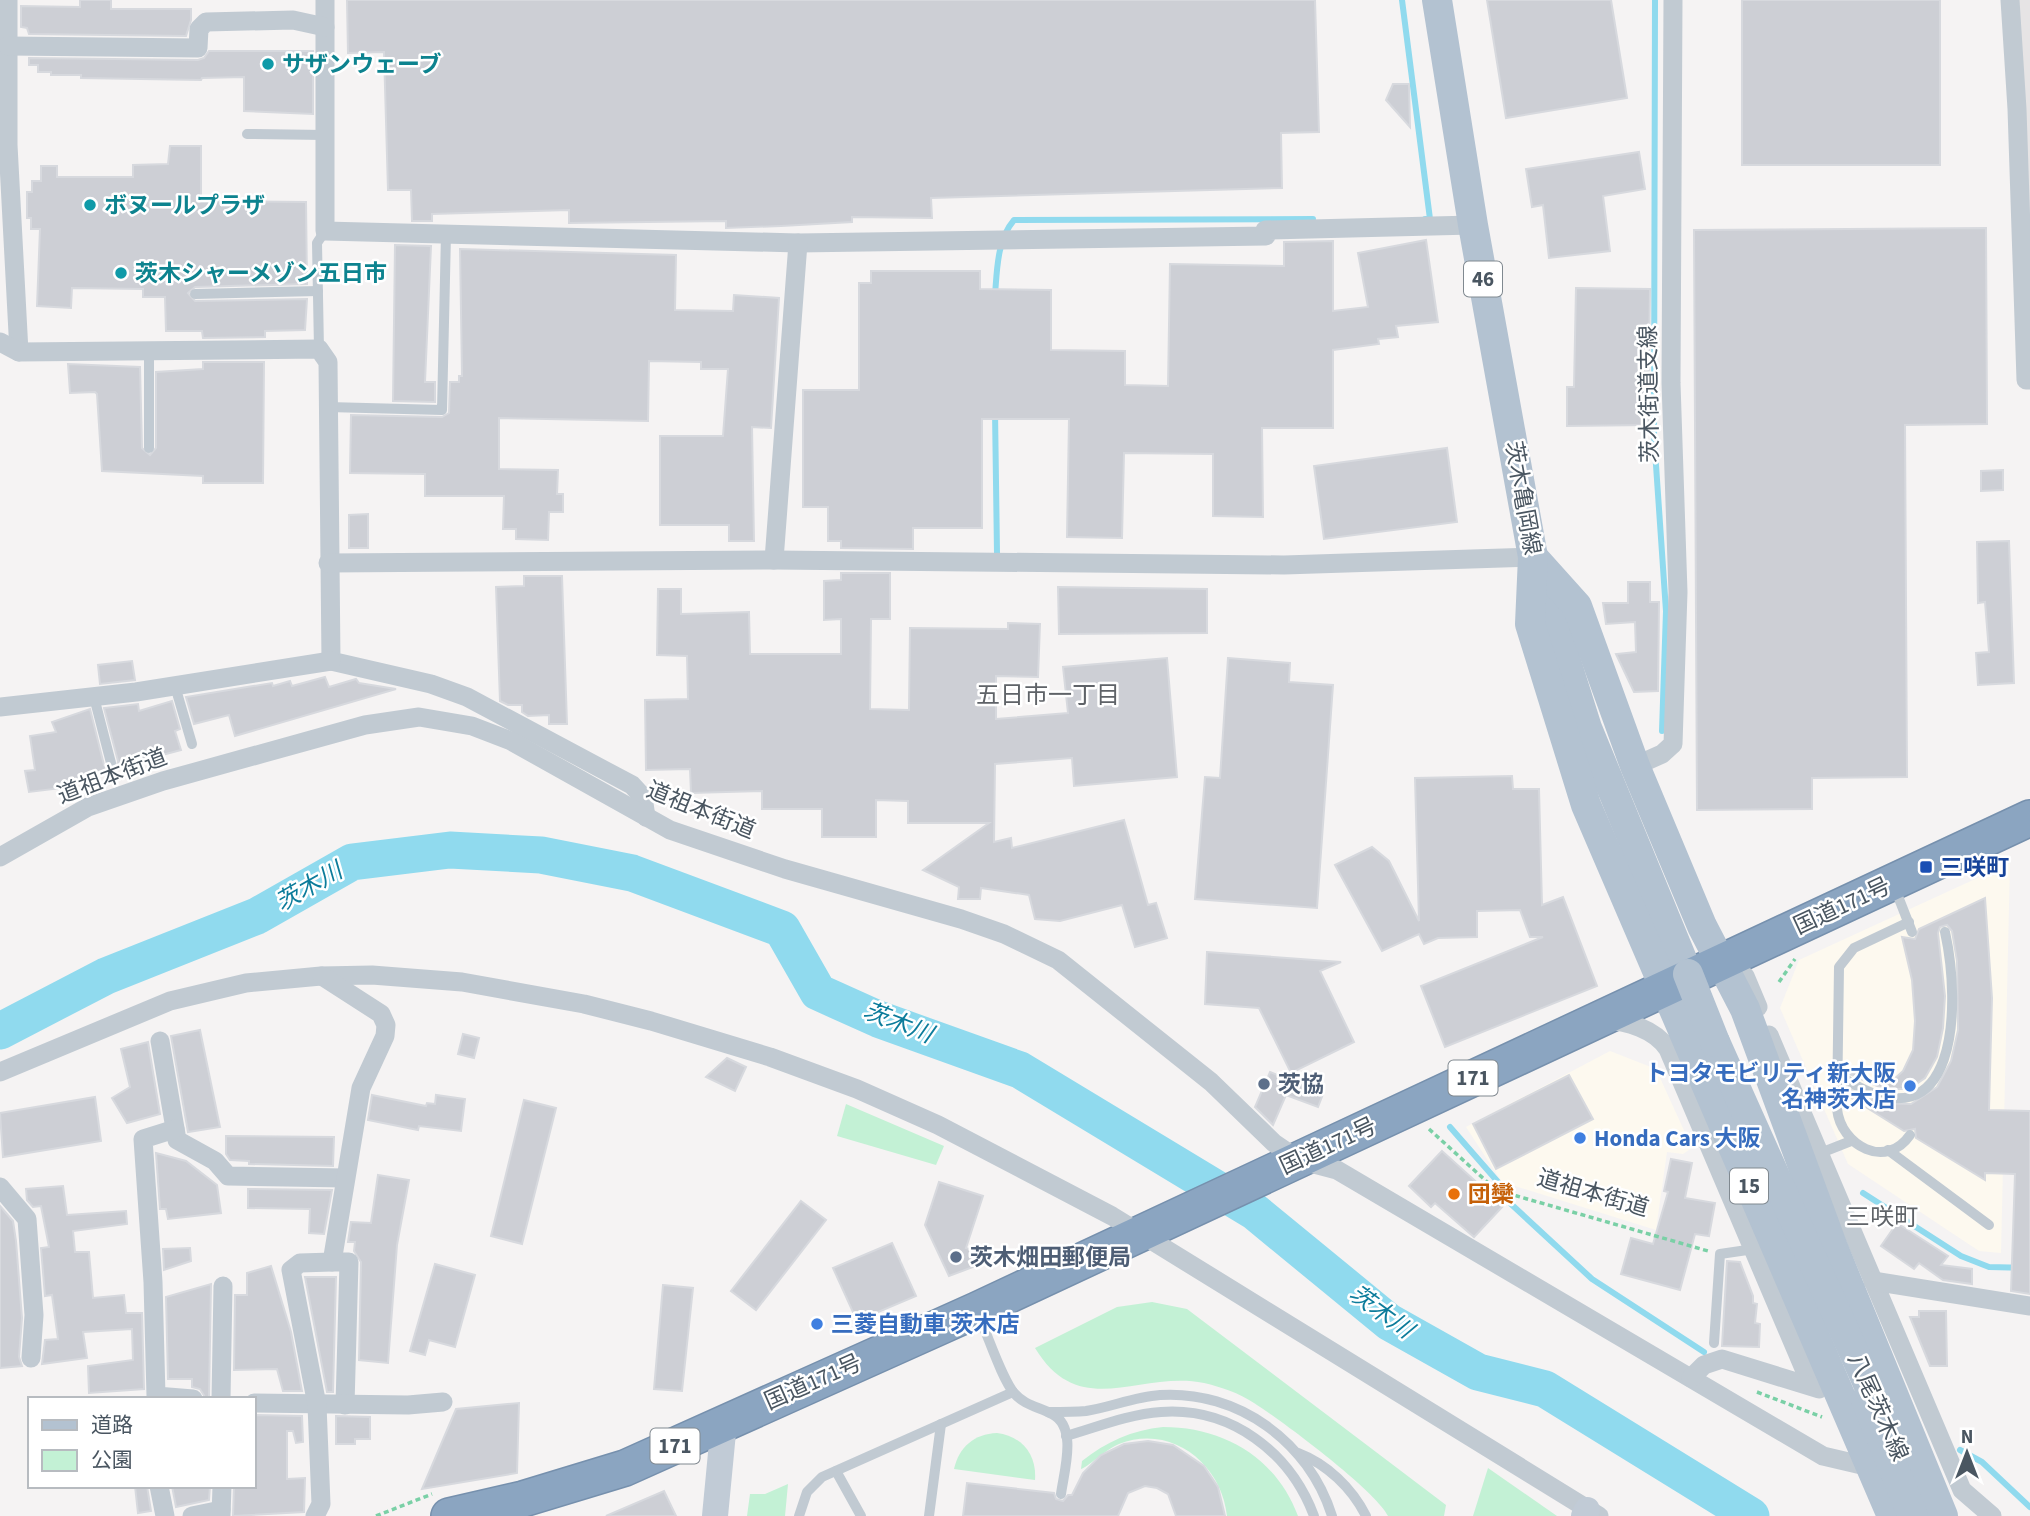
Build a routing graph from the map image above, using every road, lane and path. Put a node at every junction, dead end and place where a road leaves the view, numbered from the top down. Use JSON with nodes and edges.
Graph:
{"nodes":[{"id":1,"x":8,"y":0,"type":"edge"},
{"id":2,"x":325,"y":0,"type":"edge"},
{"id":3,"x":1437,"y":0,"type":"edge"},
{"id":4,"x":1673,"y":0,"type":"edge"},
{"id":5,"x":2010,"y":0,"type":"edge"},
{"id":6,"x":326,"y":27,"type":"junction"},
{"id":7,"x":8,"y":46,"type":"junction"},
{"id":8,"x":247,"y":134,"type":"dead end"},
{"id":9,"x":326,"y":135,"type":"junction"},
{"id":10,"x":1473,"y":225,"type":"junction"},
{"id":11,"x":326,"y":230,"type":"junction"},
{"id":12,"x":446,"y":234,"type":"junction"},
{"id":13,"x":798,"y":243,"type":"junction"},
{"id":14,"x":318,"y":291,"type":"junction"},
{"id":15,"x":195,"y":294,"type":"dead end"},
{"id":16,"x":0,"y":343,"type":"edge"},
{"id":17,"x":319,"y":349,"type":"junction"},
{"id":18,"x":149,"y":351,"type":"junction"},
{"id":19,"x":19,"y":352,"type":"junction"},
{"id":20,"x":2030,"y":380,"type":"edge"},
{"id":21,"x":328,"y":407,"type":"junction"},
{"id":22,"x":149,"y":448,"type":"dead end"},
{"id":23,"x":1533,"y":557,"type":"junction"},
{"id":24,"x":774,"y":560,"type":"junction"},
{"id":25,"x":328,"y":563,"type":"junction"},
{"id":26,"x":331,"y":661,"type":"junction"},
{"id":27,"x":175,"y":686,"type":"junction"},
{"id":28,"x":94,"y":697,"type":"junction"},
{"id":29,"x":0,"y":707,"type":"edge"},
{"id":30,"x":191,"y":744,"type":"dead end"},
{"id":31,"x":111,"y":763,"type":"dead end"},
{"id":32,"x":1635,"y":766,"type":"junction"},
{"id":33,"x":646,"y":817,"type":"junction"},
{"id":34,"x":2030,"y":818,"type":"edge"},
{"id":35,"x":0,"y":857,"type":"edge"},
{"id":36,"x":1892,"y":883,"type":"junction"},
{"id":37,"x":1945,"y":932,"type":"dead end"},
{"id":38,"x":1721,"y":962,"type":"junction"},
{"id":39,"x":321,"y":976,"type":"junction"},
{"id":40,"x":1676,"y":982,"type":"junction"},
{"id":41,"x":1599,"y":1020,"type":"junction"},
{"id":42,"x":160,"y":1041,"type":"dead end"},
{"id":43,"x":0,"y":1072,"type":"edge"},
{"id":44,"x":1841,"y":1076,"type":"junction"},
{"id":45,"x":1409,"y":1107,"type":"junction"},
{"id":46,"x":175,"y":1129,"type":"junction"},
{"id":47,"x":1910,"y":1135,"type":"dead end"},
{"id":48,"x":1850,"y":1141,"type":"junction"},
{"id":49,"x":1888,"y":1150,"type":"junction"},
{"id":50,"x":1818,"y":1154,"type":"junction"},
{"id":51,"x":1291,"y":1163,"type":"junction"},
{"id":52,"x":345,"y":1178,"type":"junction"},
{"id":53,"x":0,"y":1187,"type":"edge"},
{"id":54,"x":1989,"y":1225,"type":"dead end"},
{"id":55,"x":1155,"y":1227,"type":"junction"},
{"id":56,"x":1754,"y":1249,"type":"junction"},
{"id":57,"x":1720,"y":1254,"type":"junction"},
{"id":58,"x":332,"y":1262,"type":"junction"},
{"id":59,"x":1873,"y":1281,"type":"junction"},
{"id":60,"x":223,"y":1286,"type":"dead end"},
{"id":61,"x":2030,"y":1306,"type":"edge"},
{"id":62,"x":977,"y":1310,"type":"junction"},
{"id":63,"x":1714,"y":1343,"type":"dead end"},
{"id":64,"x":31,"y":1358,"type":"dead end"},
{"id":65,"x":1690,"y":1378,"type":"junction"},
{"id":66,"x":1745,"y":1387,"type":"dead end"},
{"id":67,"x":1013,"y":1392,"type":"junction"},
{"id":68,"x":174,"y":1397,"type":"edge"},
{"id":69,"x":221,"y":1397,"type":"edge"},
{"id":70,"x":256,"y":1402,"type":"edge"},
{"id":71,"x":443,"y":1402,"type":"dead end"},
{"id":72,"x":317,"y":1405,"type":"junction"},
{"id":73,"x":345,"y":1405,"type":"junction"},
{"id":74,"x":1048,"y":1412,"type":"junction"},
{"id":75,"x":1830,"y":1419,"type":"dead end"},
{"id":76,"x":724,"y":1422,"type":"junction"},
{"id":77,"x":941,"y":1424,"type":"junction"},
{"id":78,"x":1066,"y":1436,"type":"junction"},
{"id":79,"x":1297,"y":1453,"type":"junction"},
{"id":80,"x":1870,"y":1467,"type":"junction"},
{"id":81,"x":625,"y":1468,"type":"junction"},
{"id":82,"x":836,"y":1471,"type":"junction"},
{"id":83,"x":159,"y":1488,"type":"edge"},
{"id":84,"x":222,"y":1488,"type":"edge"},
{"id":85,"x":1061,"y":1494,"type":"dead end"},
{"id":86,"x":1905,"y":1512,"type":"edge"},
{"id":87,"x":221,"y":1513,"type":"edge"},
{"id":88,"x":1593,"y":1514,"type":"edge"},
{"id":89,"x":165,"y":1516,"type":"edge"},
{"id":90,"x":192,"y":1516,"type":"edge"},
{"id":91,"x":315,"y":1516,"type":"edge"},
{"id":92,"x":449,"y":1516,"type":"edge"},
{"id":93,"x":550,"y":1516,"type":"edge"},
{"id":94,"x":715,"y":1516,"type":"edge"},
{"id":95,"x":799,"y":1516,"type":"edge"},
{"id":96,"x":860,"y":1516,"type":"edge"},
{"id":97,"x":929,"y":1516,"type":"edge"},
{"id":98,"x":1314,"y":1516,"type":"edge"},
{"id":99,"x":1332,"y":1516,"type":"edge"},
{"id":100,"x":1366,"y":1516,"type":"edge"},
{"id":101,"x":1943,"y":1516,"type":"edge"},
{"id":102,"x":1992,"y":1516,"type":"edge"}],
"edges":[{"from":1,"to":7,"type":"street"},
{"from":2,"to":6,"type":"street"},
{"from":3,"to":10,"type":"main road","name":"茨木亀岡線","number":"46"},
{"from":4,"to":32,"type":"street","name":"茨木街道支線"},
{"from":5,"to":20,"type":"street"},
{"from":6,"to":7,"type":"street"},
{"from":6,"to":9,"type":"street"},
{"from":7,"to":19,"type":"street"},
{"from":8,"to":9,"type":"lane"},
{"from":9,"to":11,"type":"street"},
{"from":10,"to":13,"type":"street"},
{"from":10,"to":23,"type":"main road","name":"茨木亀岡線","number":"46"},
{"from":11,"to":12,"type":"street"},
{"from":11,"to":14,"type":"lane"},
{"from":12,"to":13,"type":"street"},
{"from":12,"to":21,"type":"lane"},
{"from":13,"to":24,"type":"street"},
{"from":14,"to":15,"type":"lane"},
{"from":14,"to":17,"type":"lane"},
{"from":16,"to":19,"type":"street"},
{"from":17,"to":18,"type":"street"},
{"from":17,"to":21,"type":"street"},
{"from":18,"to":19,"type":"street"},
{"from":18,"to":22,"type":"lane"},
{"from":21,"to":25,"type":"street"},
{"from":23,"to":24,"type":"street"},
{"from":23,"to":32,"type":"main road"},
{"from":23,"to":40,"type":"main road","name":"茨木亀岡線","number":"46"},
{"from":23,"to":40,"type":"main road","number":"46"},
{"from":24,"to":25,"type":"street"},
{"from":25,"to":26,"type":"street"},
{"from":26,"to":27,"type":"street"},
{"from":26,"to":33,"type":"street"},
{"from":27,"to":28,"type":"street"},
{"from":27,"to":30,"type":"lane"},
{"from":28,"to":29,"type":"street"},
{"from":28,"to":31,"type":"lane"},
{"from":32,"to":38,"type":"main road"},
{"from":33,"to":35,"type":"street","name":"道祖本街道"},
{"from":33,"to":51,"type":"street","name":"道祖本街道"},
{"from":34,"to":36,"type":"highway","name":"国道171号","number":"171"},
{"from":36,"to":38,"type":"highway","name":"国道171号","number":"171"},
{"from":36,"to":44,"type":"lane"},
{"from":37,"to":44,"type":"lane","bridge":true},
{"from":38,"to":40,"type":"highway","name":"国道171号","number":"171"},
{"from":38,"to":50,"type":"street"},
{"from":38,"to":101,"type":"main road","number":"15"},
{"from":39,"to":43,"type":"street"},
{"from":39,"to":52,"type":"street"},
{"from":39,"to":55,"type":"street"},
{"from":40,"to":41,"type":"highway","name":"国道171号","number":"171"},
{"from":40,"to":80,"type":"main road","number":"15"},
{"from":40,"to":86,"type":"main road","name":"八尾茨木線","number":"15","bridge":true},
{"from":41,"to":45,"type":"highway","name":"国道171号","number":"171"},
{"from":41,"to":56,"type":"street"},
{"from":42,"to":46,"type":"street"},
{"from":44,"to":48,"type":"lane"},
{"from":45,"to":51,"type":"highway","name":"国道171号","number":"171"},
{"from":45,"to":57,"type":"path","name":"道祖本街道"},
{"from":46,"to":52,"type":"street"},
{"from":46,"to":68,"type":"street"},
{"from":47,"to":49,"type":"lane"},
{"from":48,"to":49,"type":"lane"},
{"from":48,"to":50,"type":"lane"},
{"from":49,"to":54,"type":"lane"},
{"from":50,"to":59,"type":"street"},
{"from":51,"to":55,"type":"highway","name":"国道171号","number":"171"},
{"from":51,"to":65,"type":"street"},
{"from":52,"to":58,"type":"street"},
{"from":53,"to":64,"type":"street"},
{"from":55,"to":62,"type":"highway","name":"国道171号","number":"171"},
{"from":55,"to":88,"type":"street"},
{"from":56,"to":57,"type":"lane"},
{"from":56,"to":65,"type":"street"},
{"from":57,"to":63,"type":"lane"},
{"from":58,"to":72,"type":"street"},
{"from":58,"to":73,"type":"street"},
{"from":59,"to":61,"type":"street"},
{"from":59,"to":102,"type":"street"},
{"from":60,"to":69,"type":"street"},
{"from":62,"to":67,"type":"lane"},
{"from":62,"to":76,"type":"highway","name":"国道171号","number":"171"},
{"from":65,"to":80,"type":"street"},
{"from":66,"to":75,"type":"path"},
{"from":67,"to":74,"type":"lane"},
{"from":67,"to":77,"type":"lane"},
{"from":70,"to":72,"type":"street"},
{"from":71,"to":73,"type":"street"},
{"from":72,"to":73,"type":"street"},
{"from":72,"to":91,"type":"street"},
{"from":74,"to":78,"type":"lane"},
{"from":74,"to":79,"type":"lane"},
{"from":76,"to":81,"type":"highway","name":"国道171号","number":"171"},
{"from":76,"to":94,"type":"street"},
{"from":77,"to":82,"type":"lane"},
{"from":77,"to":97,"type":"lane"},
{"from":78,"to":85,"type":"lane"},
{"from":78,"to":98,"type":"lane"},
{"from":79,"to":99,"type":"lane"},
{"from":79,"to":100,"type":"lane"},
{"from":80,"to":86,"type":"main road","number":"15"},
{"from":81,"to":92,"type":"highway","name":"国道171号","number":"171"},
{"from":81,"to":93,"type":"highway","name":"国道171号","number":"171"},
{"from":82,"to":95,"type":"lane"},
{"from":82,"to":96,"type":"lane"},
{"from":83,"to":89,"type":"street"},
{"from":84,"to":87,"type":"street"},
{"from":87,"to":90,"type":"street"}]}
